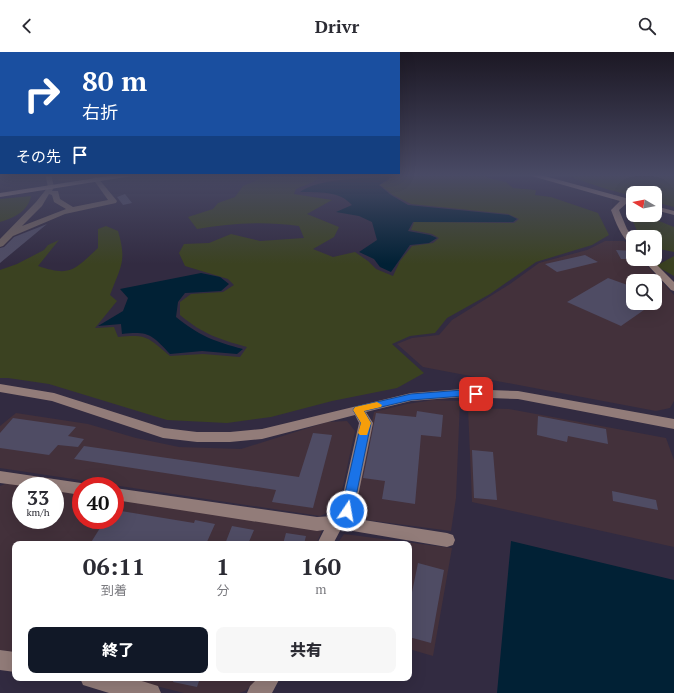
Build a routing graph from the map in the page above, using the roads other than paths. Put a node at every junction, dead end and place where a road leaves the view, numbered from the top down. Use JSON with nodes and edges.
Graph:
{"nodes":[{"id":1,"x":39,"y":204,"type":"edge"},
{"id":2,"x":63,"y":204,"type":"edge"},
{"id":3,"x":100,"y":204,"type":"edge"},
{"id":4,"x":624,"y":204,"type":"edge"},
{"id":5,"x":72,"y":210,"type":"junction"},
{"id":6,"x":662,"y":210,"type":"edge"},
{"id":7,"x":674,"y":213,"type":"edge"},
{"id":8,"x":10,"y":234,"type":"junction"},
{"id":9,"x":626,"y":234,"type":"edge"},
{"id":10,"x":0,"y":244,"type":"edge"},
{"id":11,"x":651,"y":266,"type":"edge"},
{"id":12,"x":674,"y":288,"type":"edge"},
{"id":13,"x":0,"y":388,"type":"edge"},
{"id":14,"x":358,"y":410,"type":"junction"},
{"id":15,"x":674,"y":424,"type":"edge"},
{"id":16,"x":2,"y":478,"type":"edge"},
{"id":17,"x":72,"y":488,"type":"edge"},
{"id":18,"x":124,"y":495,"type":"edge"},
{"id":19,"x":337,"y":522,"type":"junction"},
{"id":20,"x":447,"y":540,"type":"dead end"},
{"id":21,"x":327,"y":541,"type":"edge"},
{"id":22,"x":0,"y":660,"type":"edge"},
{"id":23,"x":12,"y":662,"type":"edge"},
{"id":24,"x":102,"y":681,"type":"edge"},
{"id":25,"x":268,"y":681,"type":"edge"},
{"id":26,"x":151,"y":693,"type":"edge"},
{"id":27,"x":257,"y":693,"type":"edge"}],
"edges":[{"from":1,"to":8,"type":"street"},
{"from":2,"to":5,"type":"street"},
{"from":3,"to":5,"type":"street"},
{"from":4,"to":9,"type":"street"},
{"from":5,"to":8,"type":"street"},
{"from":6,"to":7,"type":"street"},
{"from":8,"to":10,"type":"street"},
{"from":11,"to":12,"type":"street"},
{"from":13,"to":14,"type":"street"},
{"from":14,"to":15,"type":"street"},
{"from":14,"to":19,"type":"street"},
{"from":16,"to":17,"type":"street"},
{"from":18,"to":19,"type":"street"},
{"from":19,"to":20,"type":"street"},
{"from":19,"to":21,"type":"street"},
{"from":22,"to":23,"type":"street"},
{"from":24,"to":26,"type":"street"},
{"from":25,"to":27,"type":"street"}]}
